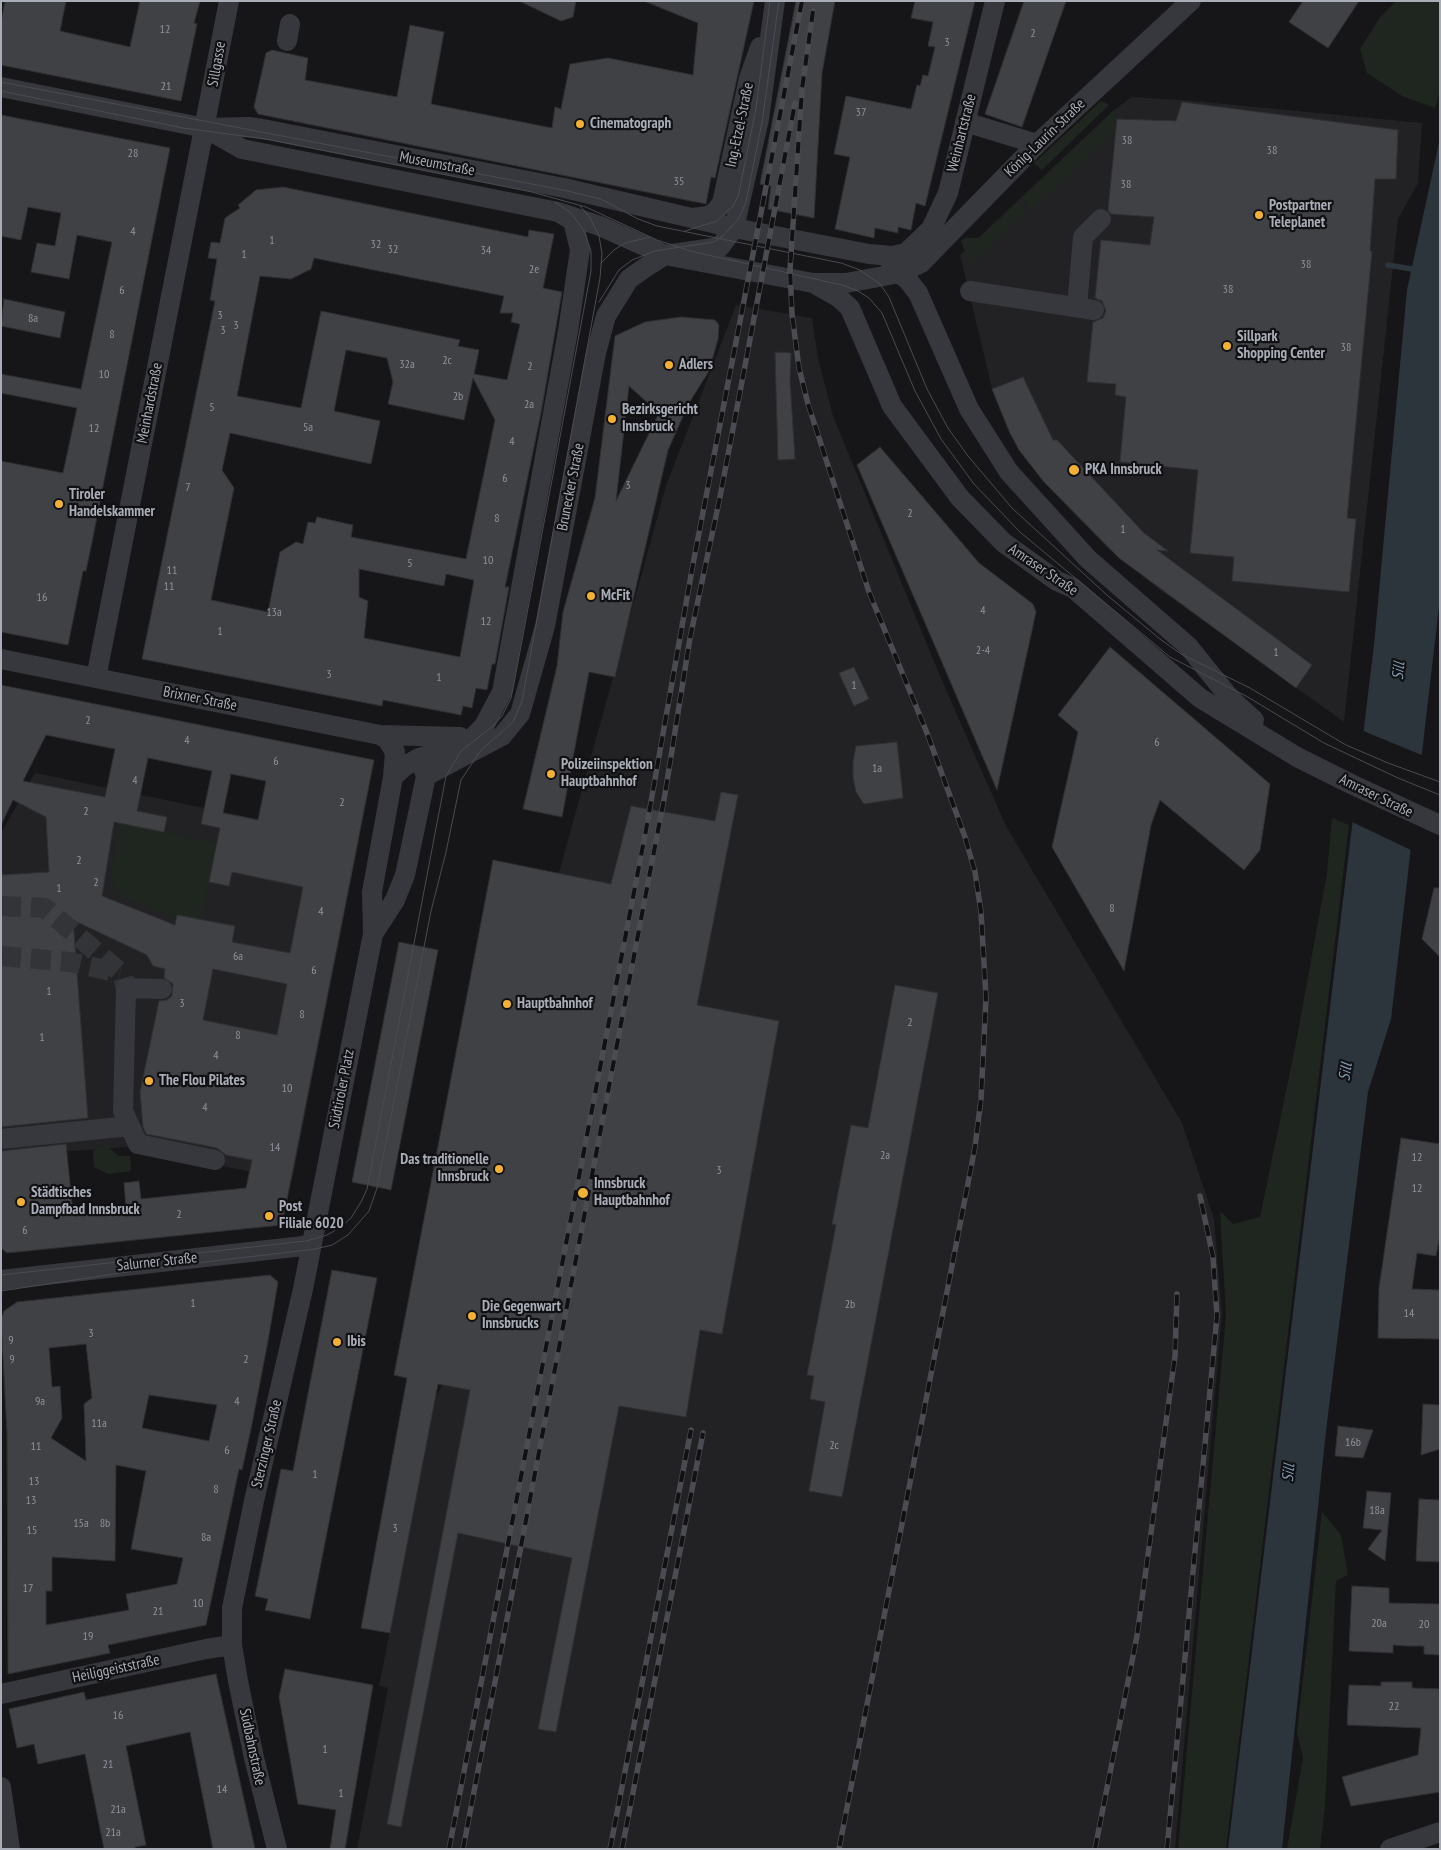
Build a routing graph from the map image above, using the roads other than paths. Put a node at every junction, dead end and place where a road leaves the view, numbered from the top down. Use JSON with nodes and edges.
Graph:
{"nodes":[{"id":1,"x":229,"y":1,"type":"edge"},
{"id":2,"x":995,"y":1,"type":"edge"},
{"id":3,"x":1191,"y":1,"type":"edge"},
{"id":4,"x":774,"y":7,"type":"edge"},
{"id":5,"x":1,"y":87,"type":"edge"},
{"id":6,"x":965,"y":122,"type":"junction"},
{"id":7,"x":205,"y":128,"type":"junction"},
{"id":8,"x":1037,"y":144,"type":"junction"},
{"id":9,"x":558,"y":212,"type":"junction"},
{"id":10,"x":668,"y":213,"type":"junction"},
{"id":11,"x":690,"y":218,"type":"junction"},
{"id":12,"x":1101,"y":219,"type":"dead end"},
{"id":13,"x":600,"y":226,"type":"junction"},
{"id":14,"x":734,"y":228,"type":"junction"},
{"id":15,"x":580,"y":250,"type":"junction"},
{"id":16,"x":869,"y":254,"type":"junction"},
{"id":17,"x":665,"y":255,"type":"junction"},
{"id":18,"x":913,"y":258,"type":"junction"},
{"id":19,"x":900,"y":274,"type":"junction"},
{"id":20,"x":813,"y":283,"type":"junction"},
{"id":21,"x":970,"y":291,"type":"dead end"},
{"id":22,"x":922,"y":302,"type":"junction"},
{"id":23,"x":1,"y":659,"type":"edge"},
{"id":24,"x":96,"y":678,"type":"junction"},
{"id":25,"x":484,"y":726,"type":"junction"},
{"id":26,"x":390,"y":736,"type":"junction"},
{"id":27,"x":1297,"y":757,"type":"junction"},
{"id":28,"x":423,"y":767,"type":"junction"},
{"id":29,"x":393,"y":776,"type":"junction"},
{"id":30,"x":1436,"y":824,"type":"edge"},
{"id":31,"x":373,"y":934,"type":"junction"},
{"id":32,"x":162,"y":989,"type":"dead end"},
{"id":33,"x":130,"y":1126,"type":"junction"},
{"id":34,"x":1,"y":1139,"type":"edge"},
{"id":35,"x":215,"y":1160,"type":"dead end"},
{"id":36,"x":312,"y":1244,"type":"junction"},
{"id":37,"x":1,"y":1280,"type":"edge"},
{"id":38,"x":232,"y":1645,"type":"junction"},
{"id":39,"x":1,"y":1694,"type":"edge"},
{"id":40,"x":1,"y":1787,"type":"edge"},
{"id":41,"x":1439,"y":1832,"type":"edge"},
{"id":42,"x":10,"y":1849,"type":"edge"},
{"id":43,"x":277,"y":1849,"type":"edge"},
{"id":44,"x":1390,"y":1849,"type":"edge"}],
"edges":[{"from":1,"to":7,"type":"street","name":"Sillgasse"},
{"from":2,"to":6,"type":"street","name":"Weinhartstraße"},
{"from":3,"to":8,"type":"street","name":"König-Laurin-Straße"},
{"from":4,"to":11,"type":"street","name":"Ing.-Etzel-Straße"},
{"from":4,"to":14,"type":"street","name":"Ing.-Etzel-Straße"},
{"from":5,"to":7,"type":"street","name":"Museumstraße"},
{"from":6,"to":8,"type":"street"},
{"from":6,"to":18,"type":"street","name":"Weinhartstraße"},
{"from":7,"to":9,"type":"street","name":"Museumstraße"},
{"from":7,"to":10,"type":"street","name":"Museumstraße"},
{"from":7,"to":24,"type":"street","name":"Meinhardstraße"},
{"from":8,"to":18,"type":"street","name":"König-Laurin-Straße"},
{"from":9,"to":13,"type":"street","name":"Museumstraße"},
{"from":9,"to":15,"type":"street","name":"Brunecker Straße"},
{"from":10,"to":11,"type":"street","name":"Museumstraße"},
{"from":10,"to":13,"type":"street","name":"Museumstraße"},
{"from":11,"to":14,"type":"street","name":"Museumstraße"},
{"from":12,"to":21,"type":"street"},
{"from":13,"to":15,"type":"street","name":"Brunecker Straße"},
{"from":13,"to":17,"type":"street","name":"Museumstraße"},
{"from":14,"to":16,"type":"street","name":"Museumstraße"},
{"from":14,"to":17,"type":"street"},
{"from":15,"to":25,"type":"street","name":"Brunecker Straße"},
{"from":16,"to":18,"type":"street","name":"Museumstraße"},
{"from":16,"to":19,"type":"street","name":"Museumstraße"},
{"from":17,"to":20,"type":"street","name":"Museumstraße"},
{"from":17,"to":28,"type":"street","name":"Brunecker Straße"},
{"from":18,"to":19,"type":"street","name":"König-Laurin-Straße"},
{"from":18,"to":22,"type":"street"},
{"from":19,"to":20,"type":"street","name":"Museumstraße"},
{"from":19,"to":22,"type":"street","name":"Amraser Straße"},
{"from":20,"to":27,"type":"street","name":"Amraser Straße"},
{"from":22,"to":27,"type":"street","name":"Amraser Straße"},
{"from":23,"to":24,"type":"street","name":"Brixner Straße"},
{"from":24,"to":26,"type":"street","name":"Brixner Straße"},
{"from":25,"to":26,"type":"street"},
{"from":25,"to":28,"type":"street"},
{"from":26,"to":28,"type":"street"},
{"from":26,"to":29,"type":"street","name":"Südtiroler Platz"},
{"from":27,"to":30,"type":"street","name":"Amraser Straße"},
{"from":28,"to":29,"type":"street"},
{"from":28,"to":31,"type":"street","name":"Südtiroler Platz"},
{"from":29,"to":31,"type":"street","name":"Südtiroler Platz"},
{"from":31,"to":36,"type":"street","name":"Südtiroler Platz"},
{"from":32,"to":33,"type":"street"},
{"from":33,"to":34,"type":"street"},
{"from":33,"to":35,"type":"street"},
{"from":36,"to":37,"type":"street","name":"Salurner Straße"},
{"from":36,"to":38,"type":"street","name":"Sterzinger Straße"},
{"from":38,"to":39,"type":"street","name":"Heiliggeiststraße"},
{"from":38,"to":43,"type":"street","name":"Südbahnstraße"},
{"from":40,"to":42,"type":"street"},
{"from":41,"to":44,"type":"street"}]}
